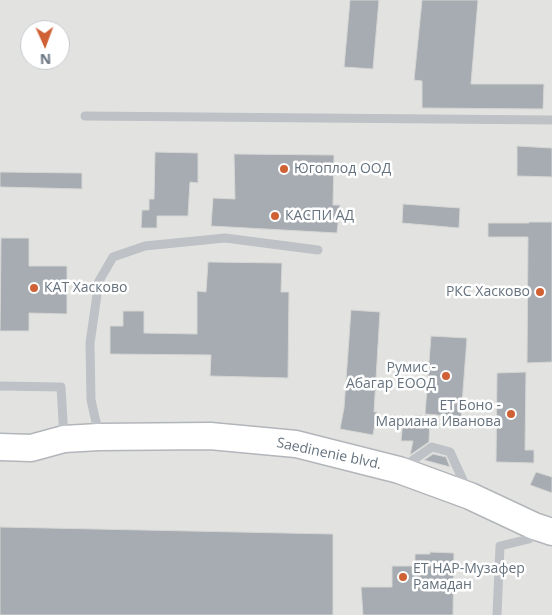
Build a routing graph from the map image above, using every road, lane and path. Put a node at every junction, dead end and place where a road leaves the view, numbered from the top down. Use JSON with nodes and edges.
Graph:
{"nodes":[{"id":1,"x":85,"y":116,"type":"dead end"},
{"id":2,"x":552,"y":120,"type":"edge"},
{"id":3,"x":318,"y":250,"type":"dead end"},
{"id":4,"x":0,"y":386,"type":"edge"},
{"id":5,"x":0,"y":432,"type":"edge"},
{"id":6,"x":100,"y":438,"type":"junction"},
{"id":7,"x":64,"y":440,"type":"junction"},
{"id":8,"x":0,"y":447,"type":"edge"},
{"id":9,"x":399,"y":470,"type":"junction"},
{"id":10,"x":470,"y":496,"type":"junction"},
{"id":11,"x":543,"y":529,"type":"edge"},
{"id":12,"x":497,"y":615,"type":"edge"}],
"edges":[{"from":1,"to":2,"type":"lane"},
{"from":3,"to":6,"type":"lane"},
{"from":4,"to":7,"type":"lane"},
{"from":5,"to":7,"type":"main road","name":"Saedinenie blvd."},
{"from":6,"to":7,"type":"main road","name":"Saedinenie blvd."},
{"from":6,"to":9,"type":"main road","name":"Saedinenie blvd."},
{"from":7,"to":8,"type":"main road","name":"Saedinenie blvd."},
{"from":9,"to":10,"type":"main road","name":"Saedinenie blvd."},
{"from":9,"to":10,"type":"lane"},
{"from":10,"to":11,"type":"main road","name":"Saedinenie blvd."},
{"from":11,"to":12,"type":"lane"}]}
